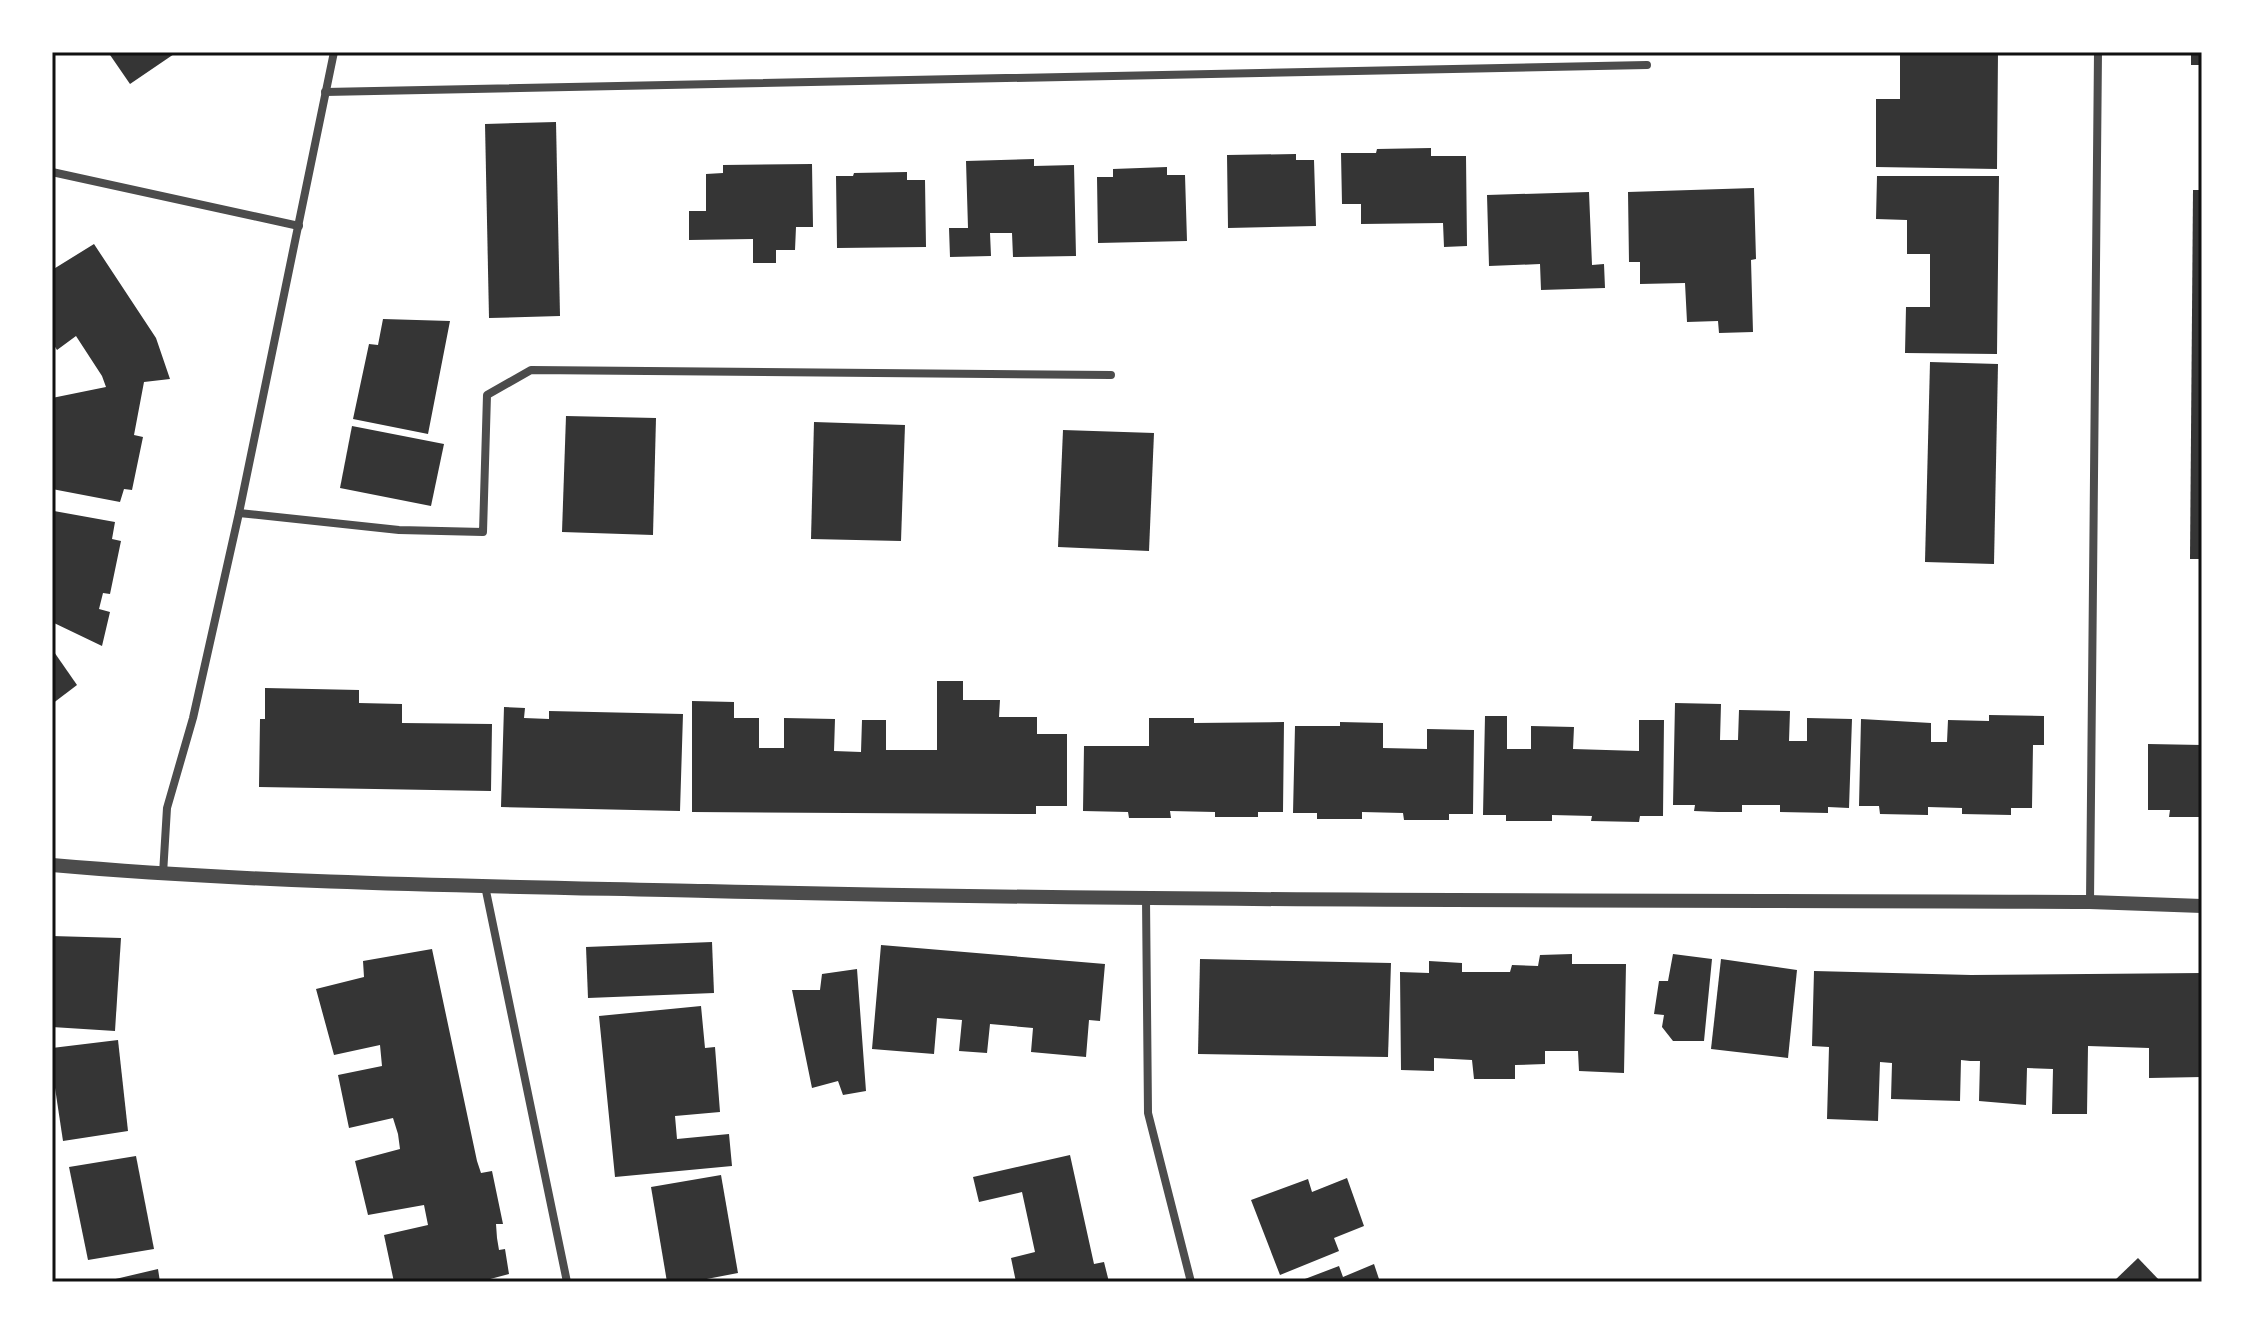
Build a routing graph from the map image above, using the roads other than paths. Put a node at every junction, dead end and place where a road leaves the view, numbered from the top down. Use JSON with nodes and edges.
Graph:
{"nodes":[{"id":1,"x":334,"y":52,"type":"edge"},
{"id":2,"x":2098,"y":52,"type":"edge"},
{"id":3,"x":1647,"y":65,"type":"dead end"},
{"id":4,"x":325,"y":92,"type":"junction"},
{"id":5,"x":52,"y":172,"type":"edge"},
{"id":6,"x":299,"y":226,"type":"junction"},
{"id":7,"x":1111,"y":375,"type":"dead end"},
{"id":8,"x":239,"y":513,"type":"junction"},
{"id":9,"x":52,"y":865,"type":"edge"},
{"id":10,"x":163,"y":874,"type":"junction"},
{"id":11,"x":485,"y":886,"type":"junction"},
{"id":12,"x":1146,"y":899,"type":"junction"},
{"id":13,"x":2090,"y":902,"type":"junction"},
{"id":14,"x":2202,"y":906,"type":"edge"},
{"id":15,"x":567,"y":1282,"type":"edge"},
{"id":16,"x":1191,"y":1282,"type":"edge"}],
"edges":[{"from":1,"to":4,"type":"street"},
{"from":2,"to":13,"type":"street"},
{"from":3,"to":4,"type":"street"},
{"from":4,"to":6,"type":"street"},
{"from":5,"to":6,"type":"street"},
{"from":6,"to":8,"type":"street"},
{"from":7,"to":8,"type":"street"},
{"from":8,"to":10,"type":"street"},
{"from":9,"to":10,"type":"street"},
{"from":10,"to":11,"type":"street"},
{"from":11,"to":12,"type":"street"},
{"from":11,"to":15,"type":"street"},
{"from":12,"to":13,"type":"street"},
{"from":12,"to":16,"type":"street"},
{"from":13,"to":14,"type":"street"}]}
